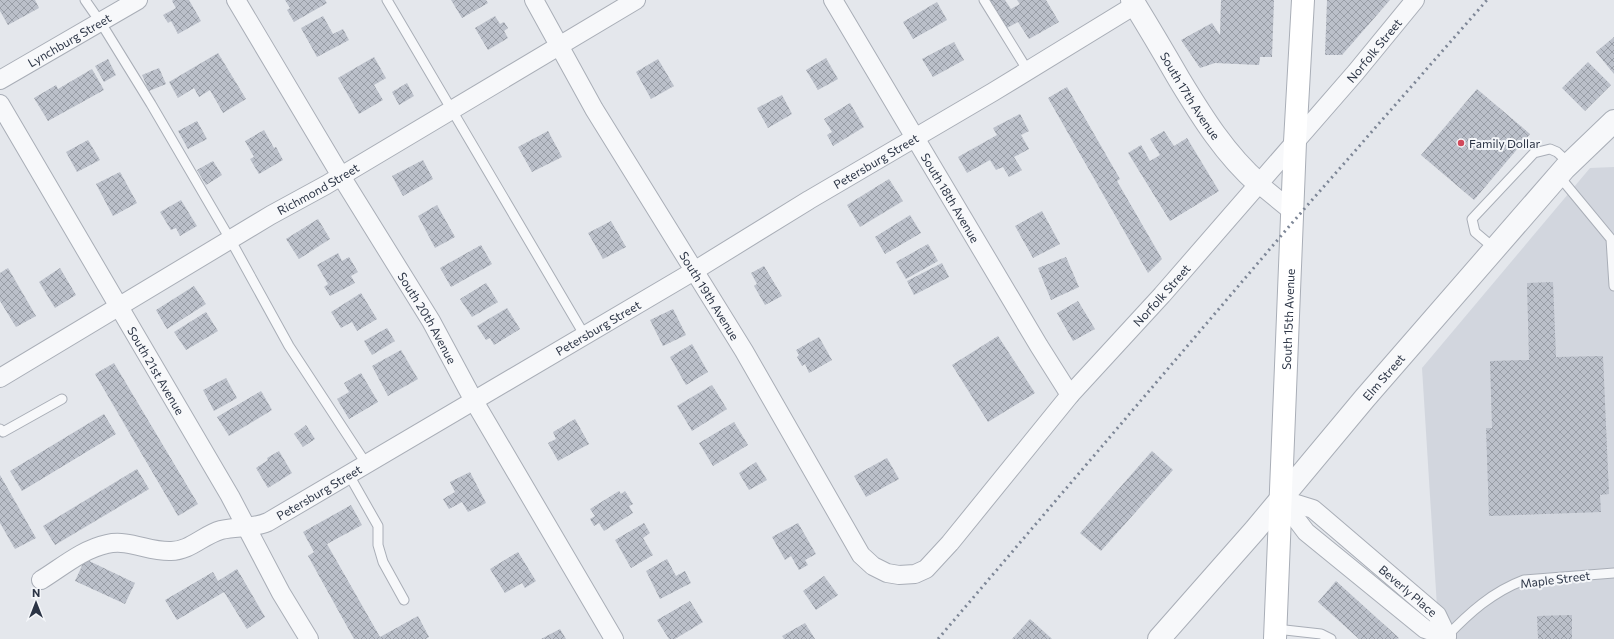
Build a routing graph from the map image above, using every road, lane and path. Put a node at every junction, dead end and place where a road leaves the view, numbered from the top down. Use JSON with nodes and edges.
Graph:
{"nodes":[{"id":1,"x":85,"y":0,"type":"edge"},
{"id":2,"x":138,"y":0,"type":"edge"},
{"id":3,"x":236,"y":0,"type":"edge"},
{"id":4,"x":387,"y":0,"type":"edge"},
{"id":5,"x":534,"y":0,"type":"edge"},
{"id":6,"x":636,"y":0,"type":"edge"},
{"id":7,"x":833,"y":0,"type":"edge"},
{"id":8,"x":984,"y":0,"type":"edge"},
{"id":9,"x":1303,"y":0,"type":"edge"},
{"id":10,"x":1415,"y":0,"type":"edge"},
{"id":11,"x":1133,"y":2,"type":"edge"},
{"id":12,"x":101,"y":22,"type":"junction"},
{"id":13,"x":560,"y":46,"type":"junction"},
{"id":14,"x":1028,"y":70,"type":"junction"},
{"id":15,"x":0,"y":80,"type":"edge"},
{"id":16,"x":0,"y":104,"type":"edge"},
{"id":17,"x":452,"y":110,"type":"junction"},
{"id":18,"x":1614,"y":121,"type":"edge"},
{"id":19,"x":915,"y":138,"type":"junction"},
{"id":20,"x":1295,"y":142,"type":"junction"},
{"id":21,"x":1564,"y":170,"type":"junction"},
{"id":22,"x":341,"y":176,"type":"junction"},
{"id":23,"x":1259,"y":184,"type":"junction"},
{"id":24,"x":1292,"y":211,"type":"junction"},
{"id":25,"x":230,"y":239,"type":"junction"},
{"id":26,"x":1495,"y":249,"type":"junction"},
{"id":27,"x":694,"y":271,"type":"junction"},
{"id":28,"x":1614,"y":286,"type":"edge"},
{"id":29,"x":118,"y":306,"type":"junction"},
{"id":30,"x":586,"y":336,"type":"junction"},
{"id":31,"x":0,"y":378,"type":"edge"},
{"id":32,"x":1070,"y":395,"type":"junction"},
{"id":33,"x":62,"y":399,"type":"dead end"},
{"id":34,"x":474,"y":401,"type":"junction"},
{"id":35,"x":0,"y":429,"type":"edge"},
{"id":36,"x":367,"y":465,"type":"junction"},
{"id":37,"x":349,"y":475,"type":"junction"},
{"id":38,"x":1281,"y":498,"type":"junction"},
{"id":39,"x":246,"y":528,"type":"junction"},
{"id":40,"x":1614,"y":572,"type":"edge"},
{"id":41,"x":899,"y":575,"type":"joint"},
{"id":42,"x":41,"y":580,"type":"dead end"},
{"id":43,"x":404,"y":600,"type":"dead end"},
{"id":44,"x":1275,"y":634,"type":"edge"},
{"id":45,"x":1447,"y":638,"type":"edge"},
{"id":46,"x":310,"y":639,"type":"edge"},
{"id":47,"x":614,"y":639,"type":"edge"},
{"id":48,"x":1159,"y":639,"type":"edge"},
{"id":49,"x":1331,"y":639,"type":"edge"}],
"edges":[{"from":1,"to":12,"type":"lane"},
{"from":2,"to":12,"type":"street","name":"Lynchburg Street"},
{"from":3,"to":22,"type":"street","name":"South 20th Avenue"},
{"from":4,"to":17,"type":"lane"},
{"from":5,"to":13,"type":"street","name":"South 19th Avenue"},
{"from":6,"to":13,"type":"street","name":"Richmond Street"},
{"from":7,"to":19,"type":"street","name":"South 18th Avenue"},
{"from":8,"to":14,"type":"lane"},
{"from":9,"to":20,"type":"main road","name":"South 15th Avenue"},
{"from":10,"to":20,"type":"street","name":"Norfolk Street"},
{"from":11,"to":14,"type":"street","name":"Petersburg Street"},
{"from":11,"to":23,"type":"street","name":"South 17th Avenue"},
{"from":12,"to":15,"type":"street","name":"Lynchburg Street"},
{"from":12,"to":25,"type":"lane"},
{"from":13,"to":17,"type":"street","name":"Richmond Street"},
{"from":13,"to":27,"type":"street","name":"South 19th Avenue"},
{"from":14,"to":19,"type":"street","name":"Petersburg Street"},
{"from":16,"to":29,"type":"street","name":"South 21st Avenue"},
{"from":17,"to":22,"type":"street","name":"Richmond Street"},
{"from":17,"to":30,"type":"lane"},
{"from":18,"to":21,"type":"street","name":"Elm Street"},
{"from":19,"to":27,"type":"street","name":"Petersburg Street"},
{"from":19,"to":32,"type":"street","name":"South 18th Avenue"},
{"from":20,"to":23,"type":"street","name":"Norfolk Street"},
{"from":20,"to":24,"type":"main road","name":"South 15th Avenue"},
{"from":21,"to":26,"type":"street","name":"Elm Street"},
{"from":21,"to":26,"type":"lane"},
{"from":21,"to":28,"type":"lane"},
{"from":22,"to":25,"type":"street","name":"Richmond Street"},
{"from":22,"to":34,"type":"street","name":"South 20th Avenue"},
{"from":23,"to":24,"type":"street"},
{"from":23,"to":32,"type":"street","name":"Norfolk Street"},
{"from":24,"to":38,"type":"main road","name":"South 15th Avenue"},
{"from":25,"to":29,"type":"street","name":"Richmond Street"},
{"from":25,"to":36,"type":"lane"},
{"from":26,"to":38,"type":"street","name":"Elm Street"},
{"from":27,"to":30,"type":"street","name":"Petersburg Street"},
{"from":27,"to":41,"type":"street","name":"South 19th Avenue"},
{"from":29,"to":31,"type":"street","name":"Richmond Street"},
{"from":29,"to":39,"type":"street","name":"South 21st Avenue"},
{"from":30,"to":34,"type":"street","name":"Petersburg Street"},
{"from":32,"to":41,"type":"street","name":"Norfolk Street"},
{"from":33,"to":35,"type":"lane"},
{"from":34,"to":36,"type":"street","name":"Petersburg Street"},
{"from":34,"to":47,"type":"street","name":"South 20th Avenue"},
{"from":36,"to":37,"type":"street","name":"Petersburg Street"},
{"from":37,"to":39,"type":"street","name":"Petersburg Street"},
{"from":37,"to":43,"type":"lane"},
{"from":38,"to":44,"type":"main road","name":"South 15th Avenue"},
{"from":38,"to":45,"type":"street","name":"Beverly Place"},
{"from":38,"to":48,"type":"street","name":"Elm Street"},
{"from":39,"to":42,"type":"street","name":"Petersburg Street"},
{"from":39,"to":46,"type":"street","name":"South 21st Avenue"},
{"from":40,"to":45,"type":"lane","name":"Maple Street"},
{"from":44,"to":49,"type":"lane"}]}
